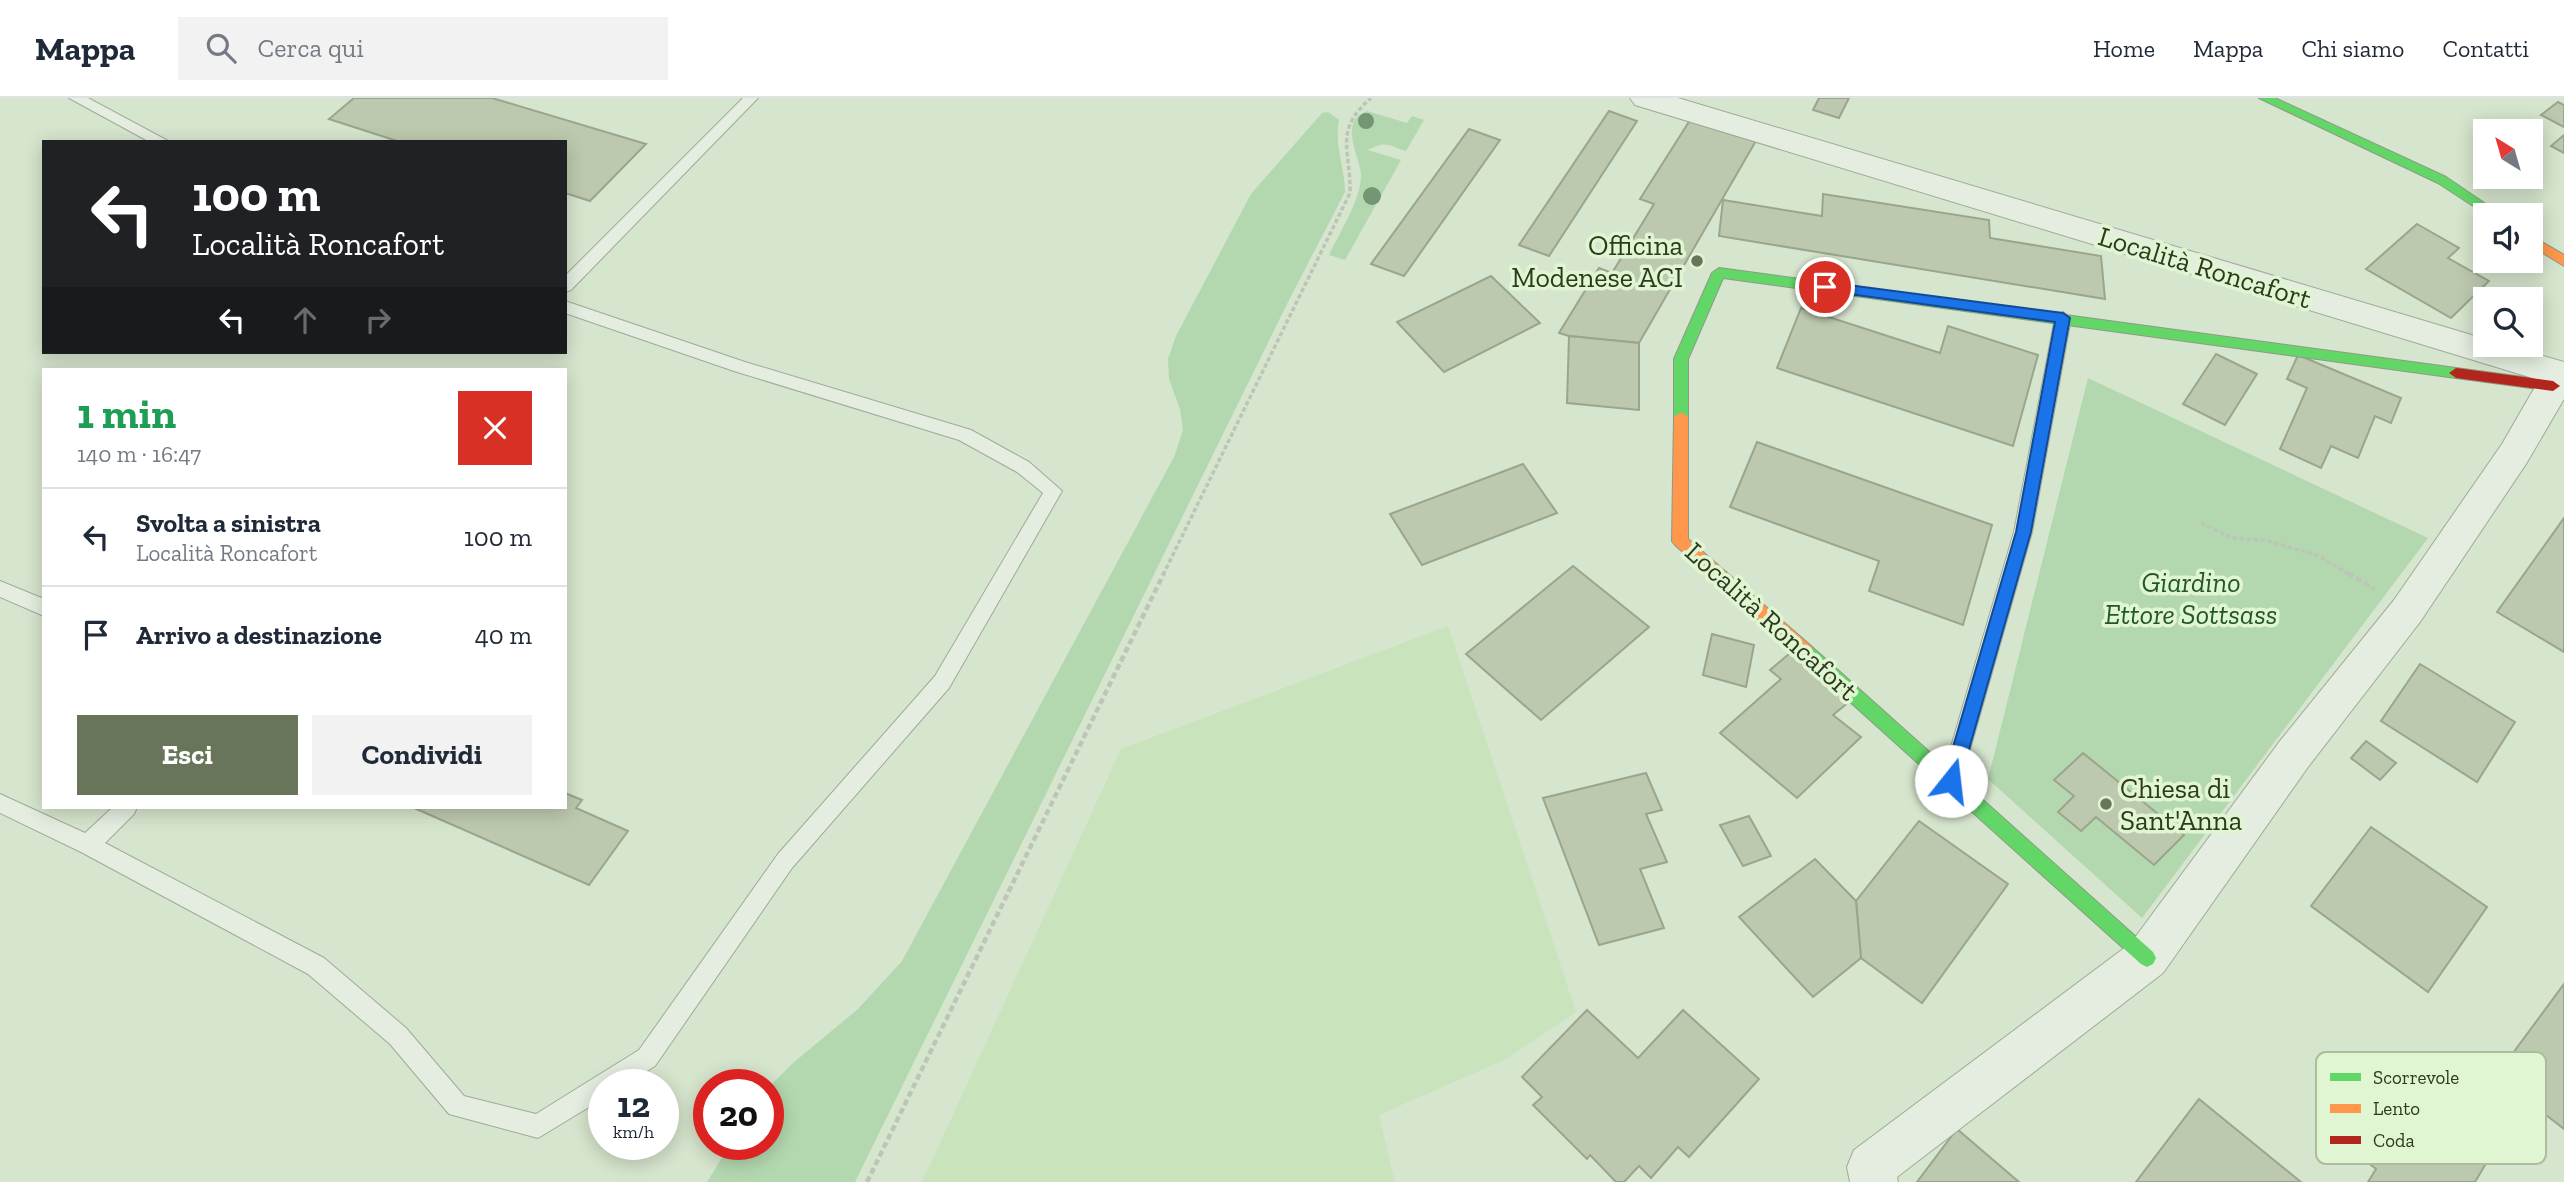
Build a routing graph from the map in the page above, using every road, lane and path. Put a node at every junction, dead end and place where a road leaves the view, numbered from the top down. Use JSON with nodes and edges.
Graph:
{"nodes":[{"id":1,"x":76,"y":98,"type":"edge"},
{"id":2,"x":751,"y":98,"type":"edge"},
{"id":3,"x":1371,"y":98,"type":"edge"},
{"id":4,"x":1645,"y":98,"type":"edge"},
{"id":5,"x":2265,"y":98,"type":"edge"},
{"id":6,"x":159,"y":140,"type":"edge"},
{"id":7,"x":2477,"y":203,"type":"edge"},
{"id":8,"x":2543,"y":247,"type":"edge"},
{"id":9,"x":2564,"y":261,"type":"edge"},
{"id":10,"x":567,"y":284,"type":"edge"},
{"id":11,"x":567,"y":308,"type":"edge"},
{"id":12,"x":2063,"y":318,"type":"junction"},
{"id":13,"x":2560,"y":382,"type":"edge"},
{"id":14,"x":2201,"y":523,"type":"dead end"},
{"id":15,"x":0,"y":589,"type":"edge"},
{"id":16,"x":42,"y":607,"type":"edge"},
{"id":17,"x":2407,"y":611,"type":"junction"},
{"id":18,"x":1951,"y":781,"type":"junction"},
{"id":19,"x":0,"y":803,"type":"edge"},
{"id":20,"x":125,"y":809,"type":"edge"},
{"id":21,"x":88,"y":845,"type":"junction"},
{"id":22,"x":2147,"y":958,"type":"junction"},
{"id":23,"x":867,"y":1182,"type":"edge"},
{"id":24,"x":1874,"y":1182,"type":"edge"}],
"edges":[{"from":1,"to":6,"type":"lane"},
{"from":2,"to":10,"type":"lane"},
{"from":3,"to":23,"type":"path"},
{"from":4,"to":13,"type":"street","name":"Località Roncafort"},
{"from":5,"to":7,"type":"street"},
{"from":8,"to":9,"type":"street"},
{"from":11,"to":21,"type":"lane"},
{"from":12,"to":13,"type":"street","name":"Località Roncafort"},
{"from":12,"to":18,"type":"lane"},
{"from":12,"to":18,"type":"street","name":"Località Roncafort"},
{"from":13,"to":17,"type":"street"},
{"from":14,"to":17,"type":"path"},
{"from":15,"to":16,"type":"lane"},
{"from":17,"to":22,"type":"street"},
{"from":18,"to":22,"type":"street","name":"Località Roncafort"},
{"from":19,"to":21,"type":"lane"},
{"from":20,"to":21,"type":"lane"},
{"from":22,"to":24,"type":"street"}]}
